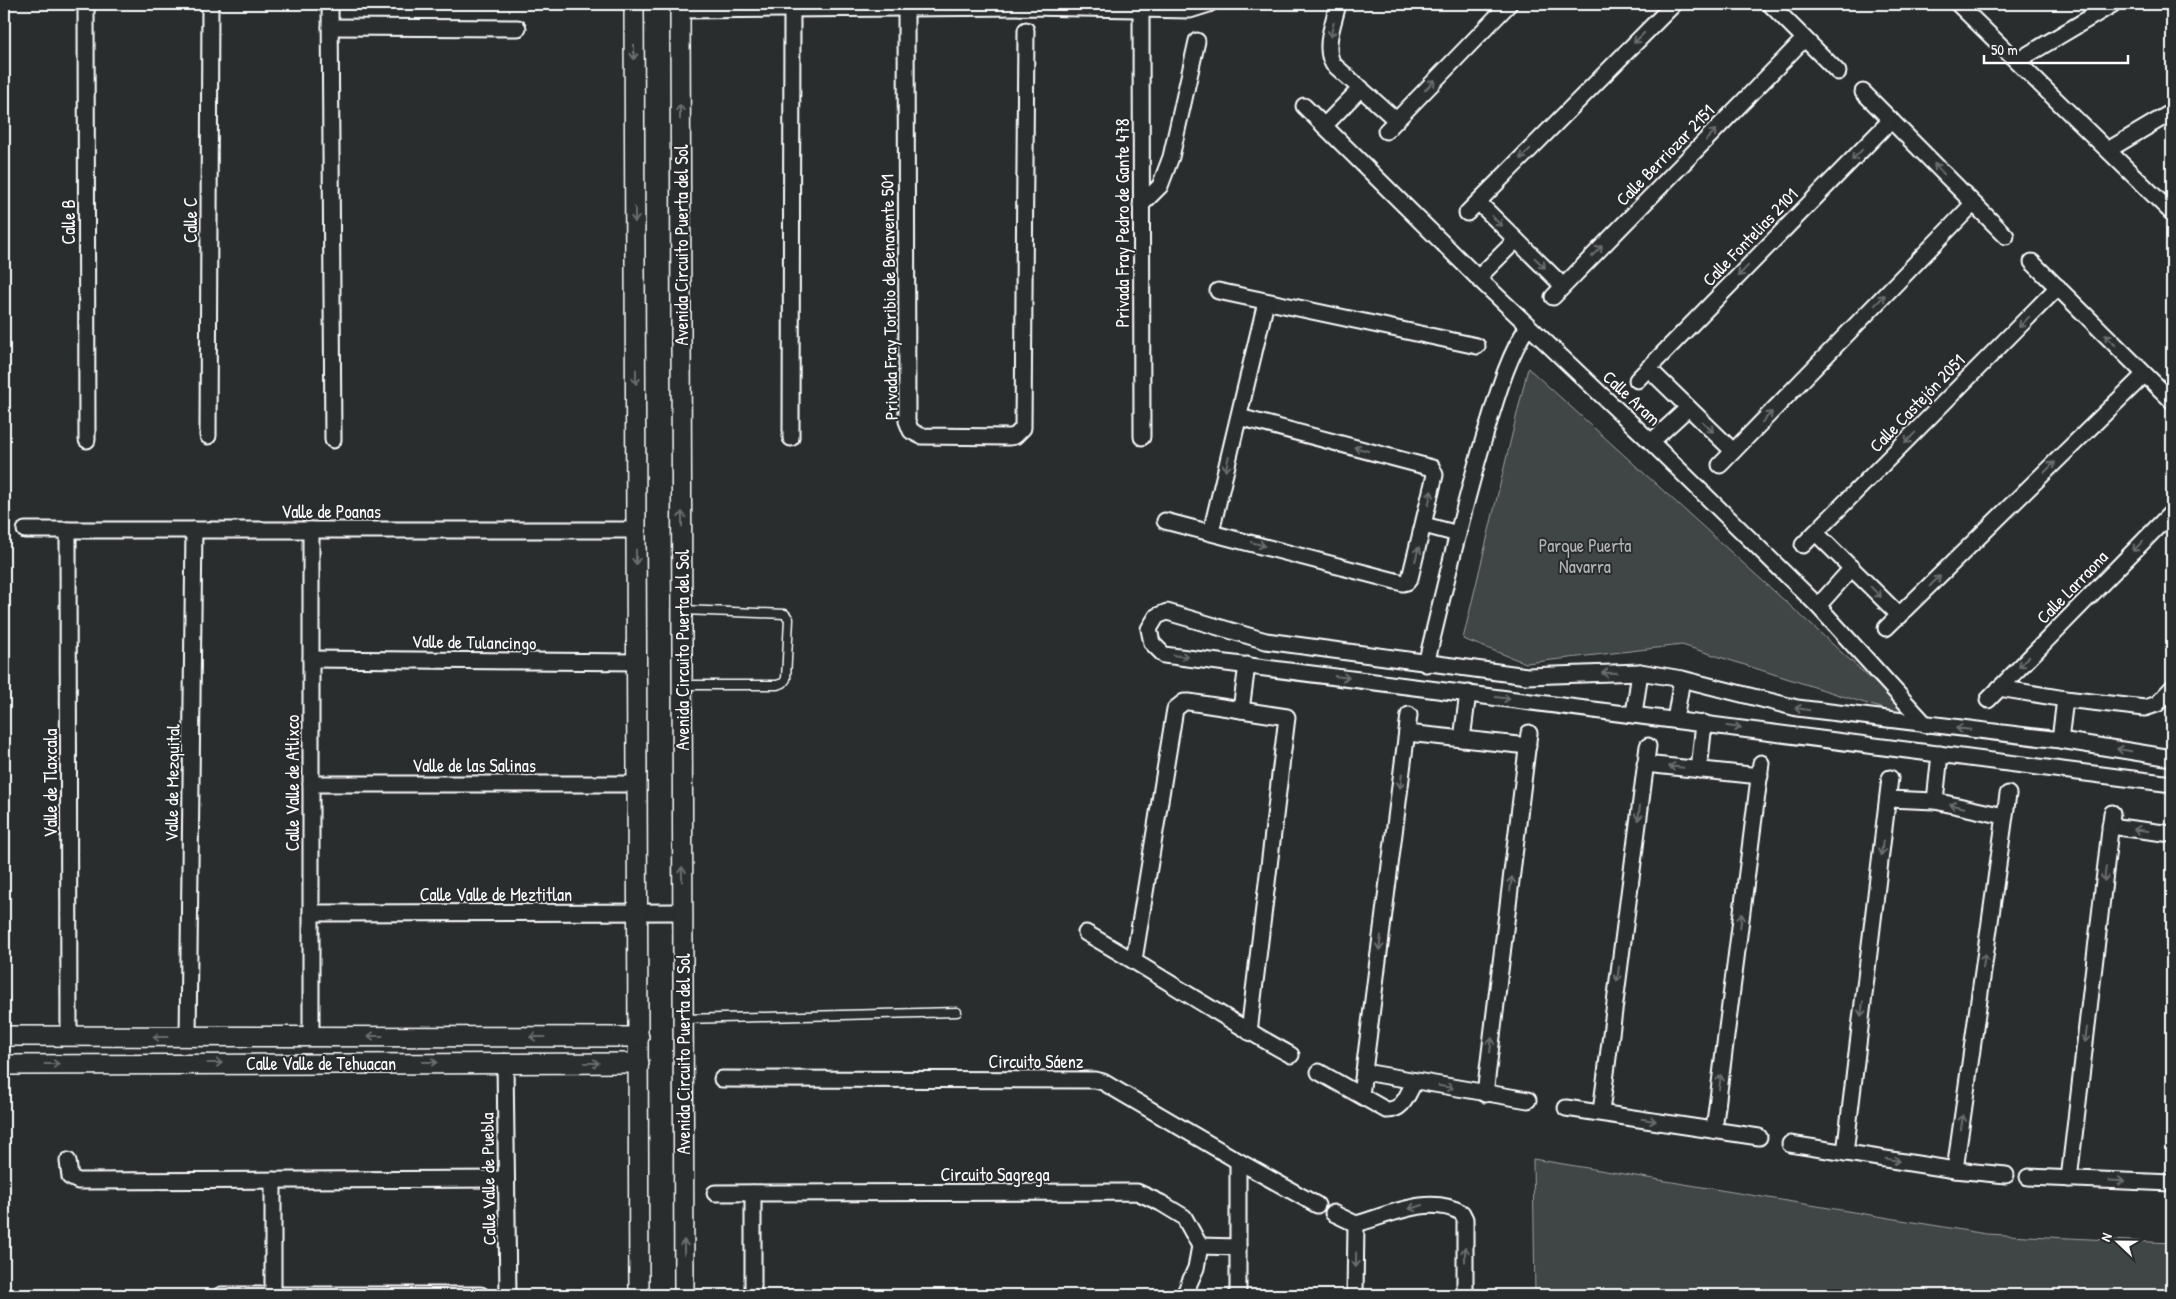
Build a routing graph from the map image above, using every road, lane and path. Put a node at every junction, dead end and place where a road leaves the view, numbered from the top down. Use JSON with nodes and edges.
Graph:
{"nodes":[{"id":1,"x":86,"y":4,"type":"edge"},
{"id":2,"x":210,"y":4,"type":"edge"},
{"id":3,"x":330,"y":4,"type":"edge"},
{"id":4,"x":634,"y":4,"type":"edge"},
{"id":5,"x":1210,"y":4,"type":"edge"},
{"id":6,"x":1509,"y":4,"type":"edge"},
{"id":7,"x":1674,"y":4,"type":"edge"},
{"id":8,"x":1770,"y":4,"type":"edge"},
{"id":9,"x":1958,"y":4,"type":"edge"},
{"id":10,"x":2113,"y":4,"type":"edge"},
{"id":11,"x":1339,"y":5,"type":"edge"},
{"id":12,"x":680,"y":7,"type":"edge"},
{"id":13,"x":906,"y":8,"type":"junction"},
{"id":14,"x":792,"y":9,"type":"junction"},
{"id":15,"x":1141,"y":10,"type":"junction"},
{"id":16,"x":330,"y":27,"type":"junction"},
{"id":17,"x":518,"y":28,"type":"dead end"},
{"id":18,"x":1026,"y":30,"type":"dead end"},
{"id":19,"x":1804,"y":39,"type":"junction"},
{"id":20,"x":1197,"y":41,"type":"dead end"},
{"id":21,"x":2017,"y":61,"type":"junction"},
{"id":22,"x":1838,"y":72,"type":"dead end"},
{"id":23,"x":1361,"y":88,"type":"junction"},
{"id":24,"x":1863,"y":92,"type":"dead end"},
{"id":25,"x":1304,"y":106,"type":"dead end"},
{"id":26,"x":2172,"y":112,"type":"edge"},
{"id":27,"x":1396,"y":120,"type":"junction"},
{"id":28,"x":1891,"y":120,"type":"junction"},
{"id":29,"x":1324,"y":126,"type":"junction"},
{"id":30,"x":1386,"y":131,"type":"dead end"},
{"id":31,"x":2108,"y":150,"type":"junction"},
{"id":32,"x":1478,"y":202,"type":"junction"},
{"id":33,"x":1972,"y":204,"type":"junction"},
{"id":34,"x":1141,"y":205,"type":"junction"},
{"id":35,"x":1467,"y":213,"type":"dead end"},
{"id":36,"x":2172,"y":213,"type":"edge"},
{"id":37,"x":2006,"y":236,"type":"dead end"},
{"id":38,"x":1516,"y":240,"type":"junction"},
{"id":39,"x":2032,"y":262,"type":"dead end"},
{"id":40,"x":1478,"y":278,"type":"junction"},
{"id":41,"x":2058,"y":287,"type":"junction"},
{"id":42,"x":1218,"y":291,"type":"dead end"},
{"id":43,"x":1266,"y":302,"type":"junction"},
{"id":44,"x":1528,"y":326,"type":"junction"},
{"id":45,"x":1477,"y":346,"type":"dead end"},
{"id":46,"x":1648,"y":368,"type":"junction"},
{"id":47,"x":2144,"y":375,"type":"junction"},
{"id":48,"x":1637,"y":380,"type":"dead end"},
{"id":49,"x":2172,"y":400,"type":"edge"},
{"id":50,"x":1688,"y":408,"type":"junction"},
{"id":51,"x":1239,"y":417,"type":"junction"},
{"id":52,"x":208,"y":436,"type":"dead end"},
{"id":53,"x":1142,"y":437,"type":"dead end"},
{"id":54,"x":791,"y":438,"type":"dead end"},
{"id":55,"x":87,"y":440,"type":"dead end"},
{"id":56,"x":333,"y":440,"type":"dead end"},
{"id":57,"x":1651,"y":442,"type":"junction"},
{"id":58,"x":1733,"y":452,"type":"junction"},
{"id":59,"x":1720,"y":465,"type":"dead end"},
{"id":60,"x":2172,"y":512,"type":"edge"},
{"id":61,"x":1165,"y":521,"type":"dead end"},
{"id":62,"x":1424,"y":525,"type":"junction"},
{"id":63,"x":25,"y":530,"type":"dead end"},
{"id":64,"x":68,"y":530,"type":"junction"},
{"id":65,"x":194,"y":530,"type":"junction"},
{"id":66,"x":311,"y":530,"type":"junction"},
{"id":67,"x":636,"y":530,"type":"junction"},
{"id":68,"x":1211,"y":532,"type":"junction"},
{"id":69,"x":1816,"y":533,"type":"junction"},
{"id":70,"x":1458,"y":534,"type":"junction"},
{"id":71,"x":1804,"y":545,"type":"dead end"},
{"id":72,"x":1852,"y":568,"type":"junction"},
{"id":73,"x":1818,"y":606,"type":"junction"},
{"id":74,"x":682,"y":610,"type":"junction"},
{"id":75,"x":1900,"y":616,"type":"junction"},
{"id":76,"x":1886,"y":628,"type":"dead end"},
{"id":77,"x":311,"y":659,"type":"junction"},
{"id":78,"x":637,"y":662,"type":"junction"},
{"id":79,"x":1426,"y":664,"type":"junction"},
{"id":80,"x":1247,"y":665,"type":"junction"},
{"id":81,"x":1640,"y":672,"type":"junction"},
{"id":82,"x":1682,"y":678,"type":"junction"},
{"id":83,"x":682,"y":685,"type":"junction"},
{"id":84,"x":1999,"y":688,"type":"junction"},
{"id":85,"x":2172,"y":688,"type":"edge"},
{"id":86,"x":1468,"y":693,"type":"junction"},
{"id":87,"x":2065,"y":699,"type":"junction"},
{"id":88,"x":1988,"y":700,"type":"dead end"},
{"id":89,"x":1241,"y":710,"type":"junction"},
{"id":90,"x":1634,"y":714,"type":"junction"},
{"id":91,"x":1409,"y":715,"type":"dead end"},
{"id":92,"x":1675,"y":720,"type":"junction"},
{"id":93,"x":1704,"y":723,"type":"junction"},
{"id":94,"x":1926,"y":725,"type":"junction"},
{"id":95,"x":1407,"y":733,"type":"junction"},
{"id":96,"x":1462,"y":739,"type":"junction"},
{"id":97,"x":2060,"y":740,"type":"junction"},
{"id":98,"x":1648,"y":746,"type":"dead end"},
{"id":99,"x":1940,"y":754,"type":"junction"},
{"id":100,"x":2172,"y":758,"type":"edge"},
{"id":101,"x":1645,"y":764,"type":"junction"},
{"id":102,"x":1699,"y":770,"type":"junction"},
{"id":103,"x":1890,"y":778,"type":"dead end"},
{"id":104,"x":311,"y":784,"type":"junction"},
{"id":105,"x":637,"y":784,"type":"junction"},
{"id":106,"x":2172,"y":784,"type":"edge"},
{"id":107,"x":2008,"y":794,"type":"dead end"},
{"id":108,"x":1888,"y":800,"type":"junction"},
{"id":109,"x":1935,"y":801,"type":"junction"},
{"id":110,"x":2004,"y":816,"type":"junction"},
{"id":111,"x":2172,"y":834,"type":"edge"},
{"id":112,"x":682,"y":912,"type":"junction"},
{"id":113,"x":311,"y":913,"type":"junction"},
{"id":114,"x":638,"y":913,"type":"junction"},
{"id":115,"x":1086,"y":933,"type":"dead end"},
{"id":116,"x":1134,"y":960,"type":"junction"},
{"id":117,"x":957,"y":1012,"type":"dead end"},
{"id":118,"x":684,"y":1020,"type":"junction"},
{"id":119,"x":1249,"y":1032,"type":"junction"},
{"id":120,"x":4,"y":1036,"type":"edge"},
{"id":121,"x":69,"y":1036,"type":"junction"},
{"id":122,"x":249,"y":1036,"type":"junction"},
{"id":123,"x":311,"y":1036,"type":"junction"},
{"id":124,"x":188,"y":1037,"type":"junction"},
{"id":125,"x":639,"y":1037,"type":"junction"},
{"id":126,"x":1291,"y":1055,"type":"dead end"},
{"id":127,"x":505,"y":1062,"type":"junction"},
{"id":128,"x":248,"y":1063,"type":"junction"},
{"id":129,"x":639,"y":1063,"type":"junction"},
{"id":130,"x":4,"y":1064,"type":"edge"},
{"id":131,"x":1319,"y":1072,"type":"dead end"},
{"id":132,"x":1364,"y":1072,"type":"junction"},
{"id":133,"x":722,"y":1078,"type":"dead end"},
{"id":134,"x":1414,"y":1081,"type":"junction"},
{"id":135,"x":1485,"y":1094,"type":"junction"},
{"id":136,"x":1361,"y":1096,"type":"junction"},
{"id":137,"x":1528,"y":1100,"type":"dead end"},
{"id":138,"x":1566,"y":1108,"type":"dead end"},
{"id":139,"x":1600,"y":1112,"type":"junction"},
{"id":140,"x":1714,"y":1130,"type":"junction"},
{"id":141,"x":1759,"y":1137,"type":"dead end"},
{"id":142,"x":1790,"y":1144,"type":"dead end"},
{"id":143,"x":1845,"y":1153,"type":"junction"},
{"id":144,"x":1238,"y":1161,"type":"junction"},
{"id":145,"x":68,"y":1162,"type":"dead end"},
{"id":146,"x":1955,"y":1170,"type":"junction"},
{"id":147,"x":2006,"y":1174,"type":"dead end"},
{"id":148,"x":2028,"y":1176,"type":"dead end"},
{"id":149,"x":2069,"y":1178,"type":"junction"},
{"id":150,"x":506,"y":1179,"type":"junction"},
{"id":151,"x":273,"y":1180,"type":"junction"},
{"id":152,"x":2172,"y":1183,"type":"edge"},
{"id":153,"x":715,"y":1193,"type":"dead end"},
{"id":154,"x":753,"y":1193,"type":"junction"},
{"id":155,"x":1317,"y":1204,"type":"dead end"},
{"id":156,"x":1333,"y":1213,"type":"dead end"},
{"id":157,"x":1356,"y":1224,"type":"junction"},
{"id":158,"x":1200,"y":1246,"type":"junction"},
{"id":159,"x":1238,"y":1247,"type":"junction"},
{"id":160,"x":221,"y":1295,"type":"edge"},
{"id":161,"x":273,"y":1295,"type":"edge"},
{"id":162,"x":481,"y":1295,"type":"edge"},
{"id":163,"x":508,"y":1295,"type":"edge"},
{"id":164,"x":640,"y":1295,"type":"edge"},
{"id":165,"x":684,"y":1295,"type":"edge"},
{"id":166,"x":753,"y":1295,"type":"edge"},
{"id":167,"x":1184,"y":1295,"type":"edge"},
{"id":168,"x":1238,"y":1295,"type":"edge"},
{"id":169,"x":1356,"y":1295,"type":"edge"},
{"id":170,"x":1465,"y":1295,"type":"edge"}],
"edges":[{"from":1,"to":55,"type":"street","name":"Calle B"},
{"from":2,"to":52,"type":"street","name":"Calle C"},
{"from":3,"to":16,"type":"street"},
{"from":4,"to":67,"type":"street","one_way":true},
{"from":5,"to":15,"type":"street"},
{"from":27,"to":6,"type":"street","one_way":true},
{"from":7,"to":32,"type":"street","one_way":true},
{"from":8,"to":19,"type":"street"},
{"from":9,"to":21,"type":"street"},
{"from":10,"to":21,"type":"street"},
{"from":11,"to":23,"type":"street","one_way":true},
{"from":12,"to":14,"type":"street"},
{"from":74,"to":12,"type":"street","name":"Avenida Circuito Puerta del Sol","one_way":true},
{"from":13,"to":14,"type":"street"},
{"from":13,"to":15,"type":"street"},
{"from":13,"to":18,"type":"street","name":"Privada Fray Toribio de Benavente 501"},
{"from":14,"to":54,"type":"street"},
{"from":15,"to":34,"type":"street","name":"Privada Fray Pedro de Gante 478"},
{"from":16,"to":17,"type":"street"},
{"from":16,"to":56,"type":"street"},
{"from":19,"to":22,"type":"street"},
{"from":38,"to":19,"type":"street","name":"Calle Berriozar 2151","one_way":true},
{"from":20,"to":34,"type":"street"},
{"from":21,"to":31,"type":"street"},
{"from":23,"to":27,"type":"street"},
{"from":23,"to":29,"type":"street"},
{"from":24,"to":28,"type":"street"},
{"from":25,"to":29,"type":"street","name":"Calle Aram"},
{"from":26,"to":31,"type":"street"},
{"from":27,"to":30,"type":"street"},
{"from":33,"to":28,"type":"street","one_way":true},
{"from":28,"to":46,"type":"street","name":"Calle Fontelias 2101","one_way":true},
{"from":29,"to":40,"type":"street","name":"Calle Aram"},
{"from":31,"to":36,"type":"street"},
{"from":32,"to":35,"type":"street"},
{"from":32,"to":38,"type":"street","one_way":true},
{"from":33,"to":37,"type":"street"},
{"from":58,"to":33,"type":"street","one_way":true},
{"from":34,"to":53,"type":"street","name":"Privada Fray Pedro de Gante 478"},
{"from":38,"to":40,"type":"street"},
{"from":39,"to":41,"type":"street"},
{"from":40,"to":44,"type":"street","name":"Calle Aram"},
{"from":47,"to":41,"type":"street","one_way":true},
{"from":41,"to":69,"type":"street","name":"Calle Castejón 2051","one_way":true},
{"from":42,"to":43,"type":"street"},
{"from":43,"to":45,"type":"street"},
{"from":43,"to":51,"type":"street"},
{"from":44,"to":57,"type":"street","name":"Calle Aram"},
{"from":44,"to":70,"type":"street"},
{"from":46,"to":48,"type":"street","name":"Calle Fontelias 2101"},
{"from":46,"to":50,"type":"street"},
{"from":47,"to":49,"type":"street"},
{"from":75,"to":47,"type":"street","one_way":true},
{"from":50,"to":57,"type":"street"},
{"from":50,"to":58,"type":"street","one_way":true},
{"from":62,"to":51,"type":"street","one_way":true},
{"from":51,"to":68,"type":"street","one_way":true},
{"from":57,"to":73,"type":"street","name":"Calle Aram"},
{"from":58,"to":59,"type":"street"},
{"from":60,"to":84,"type":"street","name":"Calle Larraona","one_way":true},
{"from":61,"to":68,"type":"street"},
{"from":68,"to":62,"type":"street","one_way":true},
{"from":62,"to":70,"type":"street"},
{"from":63,"to":64,"type":"street","name":"Valle de Poanas"},
{"from":64,"to":65,"type":"street","name":"Valle de Poanas"},
{"from":64,"to":121,"type":"street","name":"Valle de Tlaxcala"},
{"from":65,"to":66,"type":"street","name":"Valle de Poanas"},
{"from":65,"to":124,"type":"street","name":"Valle de Mezquital"},
{"from":66,"to":67,"type":"street","name":"Valle de Poanas"},
{"from":66,"to":77,"type":"street","name":"Calle Valle de Atlixco"},
{"from":67,"to":78,"type":"street","one_way":true},
{"from":69,"to":71,"type":"street","name":"Calle Castejón 2051"},
{"from":69,"to":72,"type":"street"},
{"from":70,"to":79,"type":"street"},
{"from":72,"to":73,"type":"street"},
{"from":72,"to":75,"type":"street","one_way":true},
{"from":73,"to":94,"type":"street","name":"Calle Aram"},
{"from":74,"to":83,"type":"street","name":"Avenida Circuito Puerta del Sol"},
{"from":74,"to":83,"type":"lane"},
{"from":75,"to":76,"type":"street"},
{"from":77,"to":78,"type":"street","name":"Valle de Tulancingo"},
{"from":77,"to":104,"type":"street","name":"Calle Valle de Atlixco"},
{"from":78,"to":105,"type":"street"},
{"from":79,"to":80,"type":"street","one_way":true},
{"from":81,"to":79,"type":"street","one_way":true},
{"from":80,"to":86,"type":"street","one_way":true},
{"from":80,"to":89,"type":"street"},
{"from":81,"to":82,"type":"street"},
{"from":81,"to":90,"type":"street"},
{"from":82,"to":92,"type":"street"},
{"from":94,"to":82,"type":"street","one_way":true},
{"from":112,"to":83,"type":"street","name":"Avenida Circuito Puerta del Sol","one_way":true},
{"from":84,"to":87,"type":"street"},
{"from":84,"to":88,"type":"street","name":"Calle Larraona"},
{"from":85,"to":87,"type":"street"},
{"from":86,"to":90,"type":"street","one_way":true},
{"from":86,"to":96,"type":"street"},
{"from":87,"to":97,"type":"street"},
{"from":89,"to":116,"type":"street"},
{"from":89,"to":119,"type":"street"},
{"from":90,"to":92,"type":"street"},
{"from":91,"to":95,"type":"street"},
{"from":92,"to":93,"type":"street"},
{"from":93,"to":99,"type":"street","one_way":true},
{"from":93,"to":102,"type":"street"},
{"from":97,"to":94,"type":"street","one_way":true},
{"from":95,"to":96,"type":"street"},
{"from":95,"to":132,"type":"street","one_way":true},
{"from":135,"to":96,"type":"street","one_way":true},
{"from":100,"to":97,"type":"street","one_way":true},
{"from":98,"to":101,"type":"street"},
{"from":99,"to":106,"type":"street"},
{"from":99,"to":109,"type":"street"},
{"from":102,"to":101,"type":"street","one_way":true},
{"from":101,"to":139,"type":"street","one_way":true},
{"from":140,"to":102,"type":"street","one_way":true},
{"from":103,"to":108,"type":"street"},
{"from":104,"to":105,"type":"street","name":"Valle de las Salinas"},
{"from":104,"to":113,"type":"street","name":"Calle Valle de Atlixco"},
{"from":105,"to":114,"type":"street"},
{"from":107,"to":110,"type":"street"},
{"from":108,"to":109,"type":"street"},
{"from":108,"to":143,"type":"street","one_way":true},
{"from":110,"to":109,"type":"street","one_way":true},
{"from":146,"to":110,"type":"street","one_way":true},
{"from":111,"to":149,"type":"street","one_way":true},
{"from":112,"to":114,"type":"street","name":"Calle Valle de Meztitlan"},
{"from":112,"to":118,"type":"street","name":"Avenida Circuito Puerta del Sol"},
{"from":113,"to":114,"type":"street","name":"Calle Valle de Meztitlan"},
{"from":113,"to":123,"type":"street","name":"Calle Valle de Atlixco"},
{"from":114,"to":125,"type":"street"},
{"from":115,"to":116,"type":"street"},
{"from":116,"to":119,"type":"street"},
{"from":117,"to":118,"type":"lane"},
{"from":165,"to":118,"type":"street","name":"Avenida Circuito Puerta del Sol","one_way":true},
{"from":119,"to":126,"type":"street"},
{"from":120,"to":121,"type":"street","name":"Calle Valle de Tehuacan"},
{"from":124,"to":121,"type":"street","name":"Calle Valle de Tehuacan","one_way":true},
{"from":122,"to":123,"type":"street","name":"Calle Valle de Tehuacan"},
{"from":122,"to":124,"type":"street","name":"Calle Valle de Tehuacan"},
{"from":122,"to":128,"type":"street"},
{"from":125,"to":123,"type":"street","name":"Calle Valle de Tehuacan","one_way":true},
{"from":125,"to":129,"type":"street"},
{"from":128,"to":127,"type":"street","name":"Calle Valle de Tehuacan","one_way":true},
{"from":127,"to":129,"type":"street","name":"Calle Valle de Tehuacan","one_way":true},
{"from":127,"to":150,"type":"street","name":"Calle Valle de Puebla"},
{"from":130,"to":128,"type":"street","name":"Calle Valle de Tehuacan","one_way":true},
{"from":129,"to":164,"type":"street"},
{"from":131,"to":136,"type":"street"},
{"from":132,"to":134,"type":"street"},
{"from":132,"to":136,"type":"street"},
{"from":133,"to":144,"type":"street","name":"Circuito Sáenz"},
{"from":134,"to":135,"type":"street","one_way":true},
{"from":134,"to":136,"type":"street"},
{"from":135,"to":137,"type":"street"},
{"from":138,"to":139,"type":"street"},
{"from":139,"to":140,"type":"street","one_way":true},
{"from":140,"to":141,"type":"street"},
{"from":142,"to":143,"type":"street"},
{"from":143,"to":146,"type":"street","one_way":true},
{"from":144,"to":155,"type":"street","name":"Circuito Sáenz"},
{"from":144,"to":159,"type":"street"},
{"from":145,"to":151,"type":"street"},
{"from":146,"to":147,"type":"street"},
{"from":148,"to":149,"type":"street"},
{"from":149,"to":152,"type":"street","one_way":true},
{"from":150,"to":151,"type":"street"},
{"from":150,"to":163,"type":"street","name":"Calle Valle de Puebla"},
{"from":151,"to":161,"type":"street"},
{"from":153,"to":154,"type":"street","name":"Circuito Sagrega"},
{"from":154,"to":158,"type":"street","name":"Circuito Sagrega"},
{"from":154,"to":166,"type":"street"},
{"from":156,"to":157,"type":"street"},
{"from":157,"to":169,"type":"street","one_way":true},
{"from":170,"to":157,"type":"street","one_way":true},
{"from":158,"to":159,"type":"street"},
{"from":158,"to":167,"type":"street"},
{"from":159,"to":168,"type":"street"},
{"from":160,"to":161,"type":"street"},
{"from":161,"to":162,"type":"street"}]}
